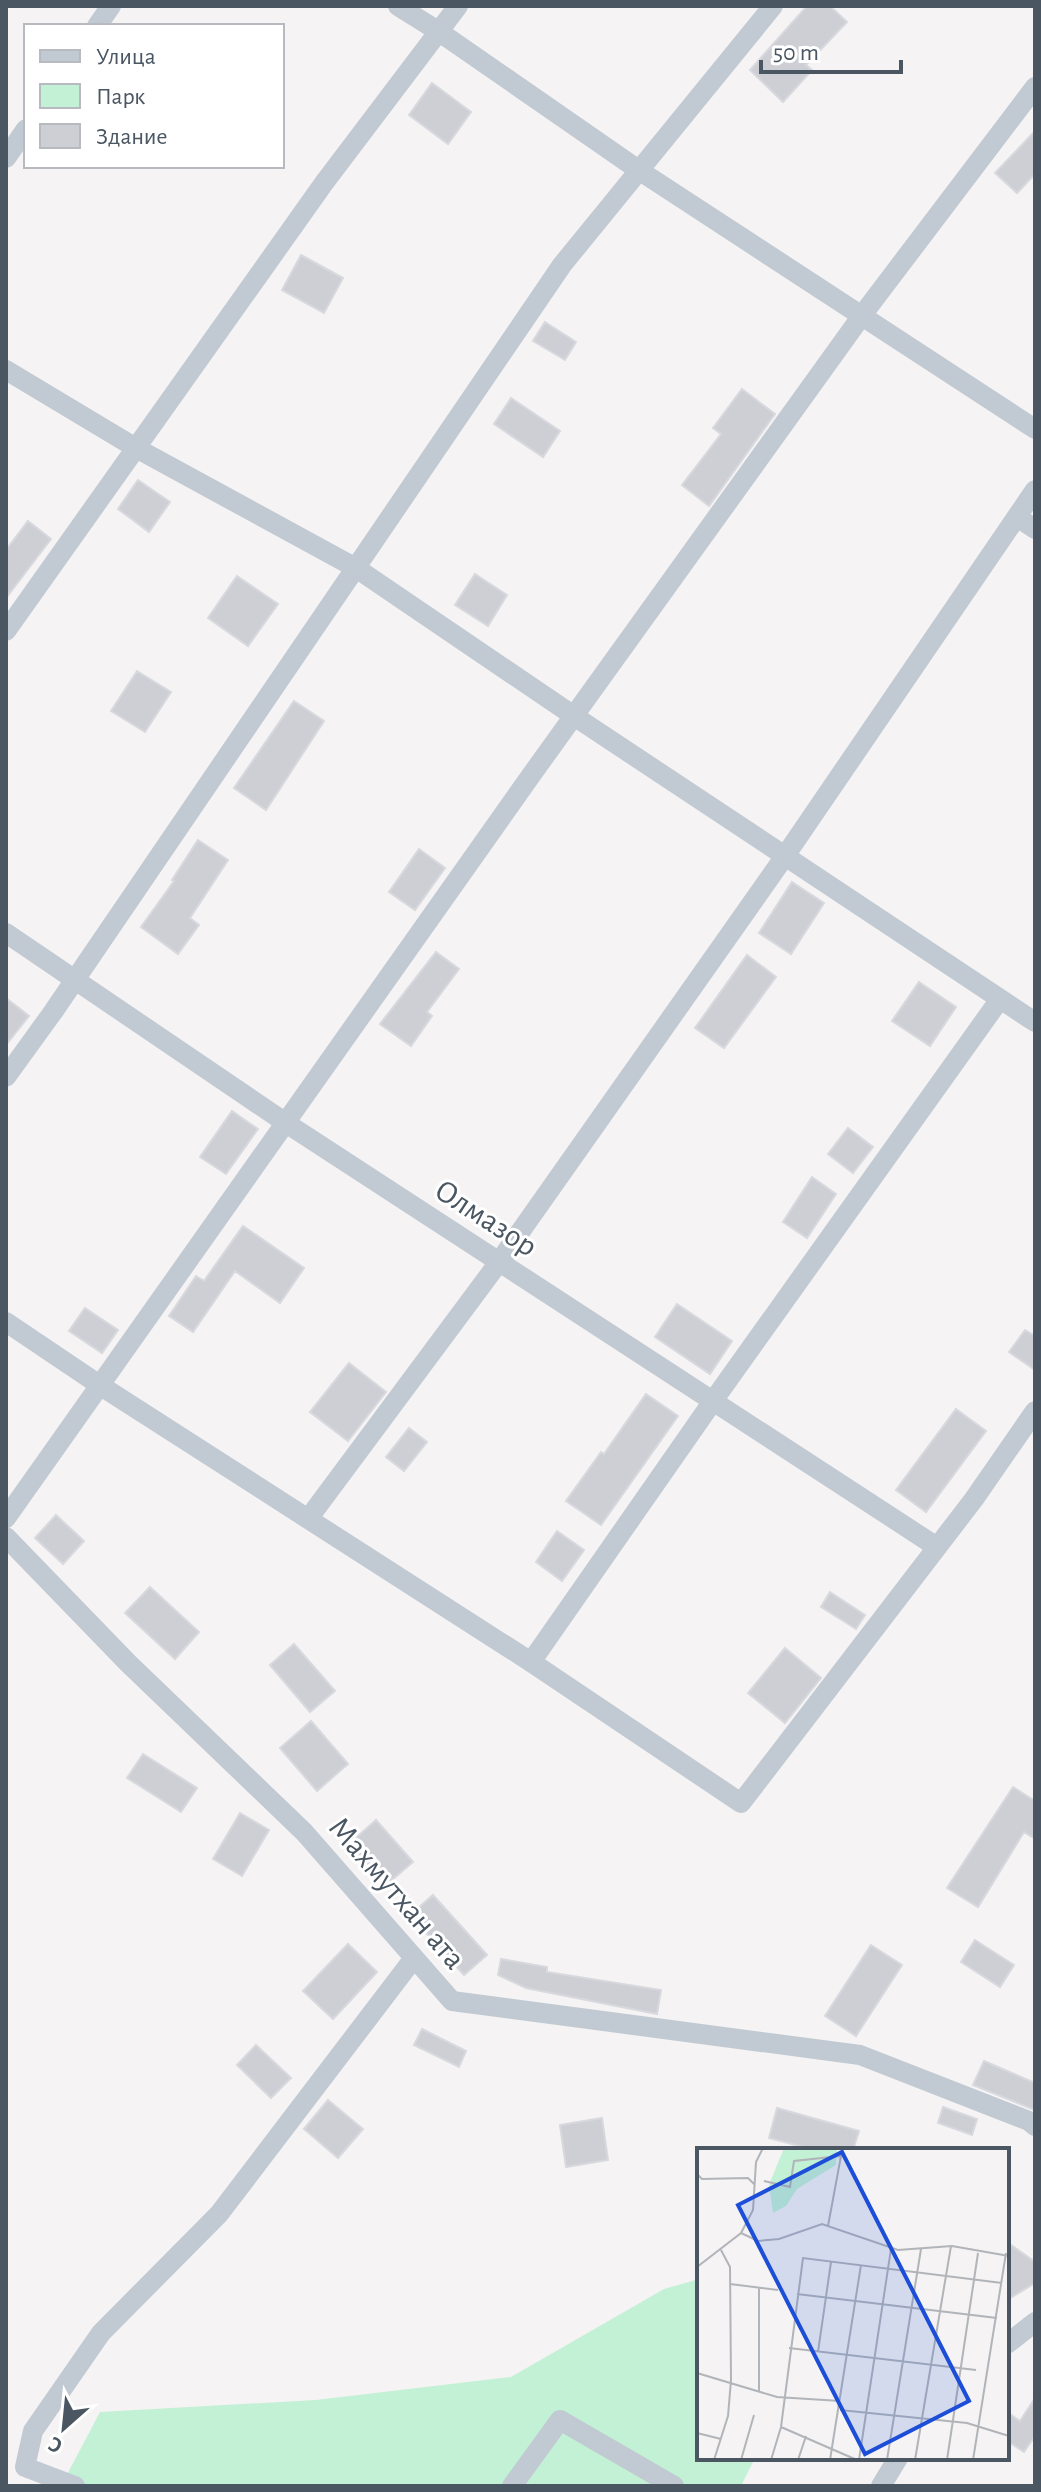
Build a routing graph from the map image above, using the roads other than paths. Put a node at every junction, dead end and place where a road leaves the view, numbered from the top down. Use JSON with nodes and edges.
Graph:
{"nodes":[{"id":1,"x":111,"y":6,"type":"edge"},
{"id":2,"x":398,"y":6,"type":"edge"},
{"id":3,"x":458,"y":6,"type":"edge"},
{"id":4,"x":773,"y":6,"type":"edge"},
{"id":5,"x":98,"y":24,"type":"edge"},
{"id":6,"x":438,"y":31,"type":"junction"},
{"id":7,"x":1035,"y":87,"type":"edge"},
{"id":8,"x":24,"y":132,"type":"edge"},
{"id":9,"x":6,"y":158,"type":"edge"},
{"id":10,"x":640,"y":171,"type":"junction"},
{"id":11,"x":863,"y":314,"type":"junction"},
{"id":12,"x":6,"y":370,"type":"edge"},
{"id":13,"x":1035,"y":429,"type":"edge"},
{"id":14,"x":136,"y":448,"type":"junction"},
{"id":15,"x":1035,"y":490,"type":"edge"},
{"id":16,"x":1017,"y":517,"type":"junction"},
{"id":17,"x":1035,"y":529,"type":"edge"},
{"id":18,"x":356,"y":568,"type":"junction"},
{"id":19,"x":6,"y":631,"type":"edge"},
{"id":20,"x":574,"y":716,"type":"junction"},
{"id":21,"x":785,"y":856,"type":"junction"},
{"id":22,"x":6,"y":933,"type":"edge"},
{"id":23,"x":76,"y":979,"type":"junction"},
{"id":24,"x":1000,"y":999,"type":"junction"},
{"id":25,"x":1035,"y":1022,"type":"edge"},
{"id":26,"x":6,"y":1077,"type":"edge"},
{"id":27,"x":286,"y":1123,"type":"junction"},
{"id":28,"x":499,"y":1262,"type":"junction"},
{"id":29,"x":6,"y":1322,"type":"edge"},
{"id":30,"x":101,"y":1386,"type":"junction"},
{"id":31,"x":713,"y":1401,"type":"junction"},
{"id":32,"x":1035,"y":1411,"type":"edge"},
{"id":33,"x":6,"y":1518,"type":"edge"},
{"id":34,"x":308,"y":1519,"type":"junction"},
{"id":35,"x":6,"y":1537,"type":"edge"},
{"id":36,"x":937,"y":1547,"type":"junction"},
{"id":37,"x":531,"y":1662,"type":"junction"},
{"id":38,"x":414,"y":1958,"type":"junction"},
{"id":39,"x":1035,"y":2126,"type":"edge"},
{"id":40,"x":1035,"y":2322,"type":"edge"},
{"id":41,"x":1009,"y":2342,"type":"edge"},
{"id":42,"x":897,"y":2460,"type":"edge"},
{"id":43,"x":75,"y":2486,"type":"edge"},
{"id":44,"x":512,"y":2486,"type":"edge"},
{"id":45,"x":674,"y":2486,"type":"edge"},
{"id":46,"x":881,"y":2486,"type":"edge"}],
"edges":[{"from":1,"to":5,"type":"street"},
{"from":2,"to":6,"type":"street"},
{"from":3,"to":6,"type":"street"},
{"from":4,"to":10,"type":"street"},
{"from":6,"to":10,"type":"street"},
{"from":6,"to":14,"type":"street"},
{"from":7,"to":11,"type":"street"},
{"from":8,"to":9,"type":"street"},
{"from":10,"to":11,"type":"street"},
{"from":10,"to":18,"type":"street"},
{"from":11,"to":13,"type":"street"},
{"from":11,"to":20,"type":"street"},
{"from":12,"to":14,"type":"street"},
{"from":14,"to":18,"type":"street"},
{"from":14,"to":19,"type":"street"},
{"from":15,"to":16,"type":"street"},
{"from":16,"to":17,"type":"street"},
{"from":16,"to":21,"type":"street"},
{"from":18,"to":20,"type":"street"},
{"from":18,"to":23,"type":"street"},
{"from":20,"to":21,"type":"street"},
{"from":20,"to":27,"type":"street"},
{"from":21,"to":24,"type":"street"},
{"from":21,"to":28,"type":"street"},
{"from":22,"to":23,"type":"street","name":"Олмазор"},
{"from":23,"to":26,"type":"street"},
{"from":23,"to":27,"type":"street","name":"Олмазор"},
{"from":24,"to":25,"type":"street"},
{"from":24,"to":31,"type":"street"},
{"from":27,"to":28,"type":"street","name":"Олмазор"},
{"from":27,"to":30,"type":"street"},
{"from":28,"to":31,"type":"street","name":"Олмазор"},
{"from":28,"to":34,"type":"street"},
{"from":29,"to":30,"type":"street"},
{"from":30,"to":33,"type":"street"},
{"from":30,"to":34,"type":"street"},
{"from":31,"to":36,"type":"street","name":"Олмазор"},
{"from":31,"to":37,"type":"street"},
{"from":32,"to":36,"type":"street"},
{"from":34,"to":37,"type":"street"},
{"from":35,"to":38,"type":"street","name":"Махмутхан ата"},
{"from":36,"to":37,"type":"street"},
{"from":38,"to":39,"type":"street","name":"Махмутхан ата"},
{"from":38,"to":43,"type":"street"},
{"from":40,"to":41,"type":"street"},
{"from":42,"to":46,"type":"street"},
{"from":44,"to":45,"type":"street"}]}
